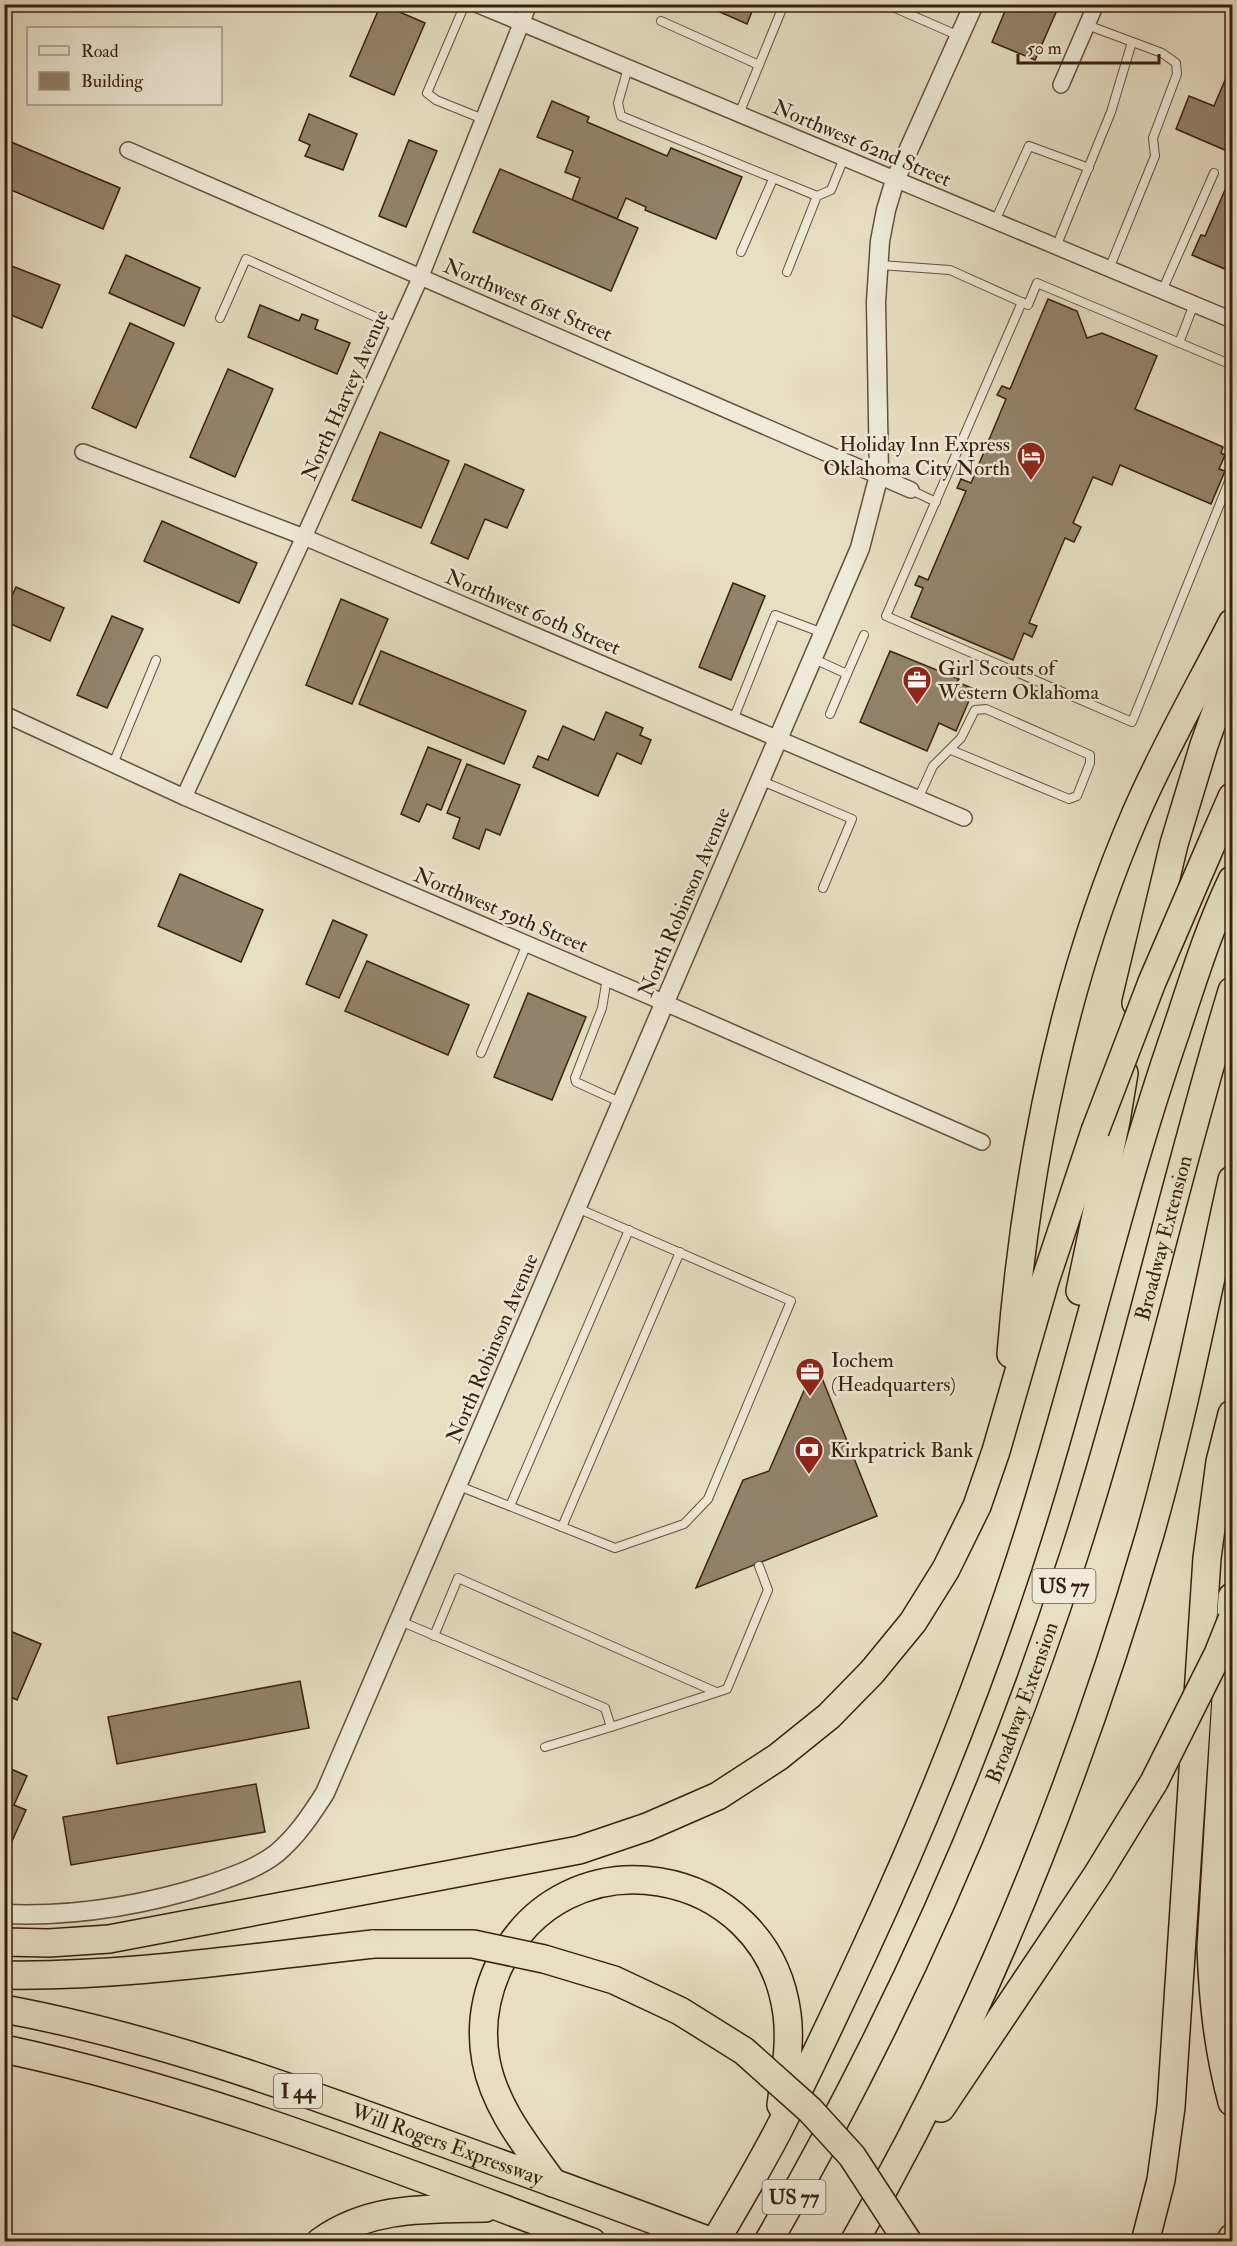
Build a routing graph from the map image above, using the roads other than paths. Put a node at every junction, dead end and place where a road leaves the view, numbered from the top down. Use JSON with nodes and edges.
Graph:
{"nodes":[{"id":1,"x":465,"y":4,"type":"edge"},
{"id":2,"x":476,"y":4,"type":"edge"},
{"id":3,"x":528,"y":4,"type":"edge"},
{"id":4,"x":784,"y":4,"type":"edge"},
{"id":5,"x":886,"y":4,"type":"edge"},
{"id":6,"x":974,"y":4,"type":"edge"},
{"id":7,"x":1096,"y":4,"type":"edge"},
{"id":8,"x":661,"y":21,"type":"dead end"},
{"id":9,"x":520,"y":23,"type":"junction"},
{"id":10,"x":1087,"y":25,"type":"junction"},
{"id":11,"x":960,"y":36,"type":"junction"},
{"id":12,"x":1132,"y":42,"type":"junction"},
{"id":13,"x":759,"y":65,"type":"junction"},
{"id":14,"x":628,"y":68,"type":"junction"},
{"id":15,"x":1061,"y":85,"type":"dead end"},
{"id":16,"x":739,"y":114,"type":"junction"},
{"id":17,"x":483,"y":119,"type":"junction"},
{"id":18,"x":129,"y":150,"type":"dead end"},
{"id":19,"x":844,"y":158,"type":"junction"},
{"id":20,"x":1089,"y":168,"type":"junction"},
{"id":21,"x":1214,"y":173,"type":"dead end"},
{"id":22,"x":773,"y":178,"type":"junction"},
{"id":23,"x":895,"y":180,"type":"junction"},
{"id":24,"x":817,"y":196,"type":"junction"},
{"id":25,"x":995,"y":221,"type":"junction"},
{"id":26,"x":1056,"y":247,"type":"junction"},
{"id":27,"x":741,"y":252,"type":"dead end"},
{"id":28,"x":878,"y":265,"type":"junction"},
{"id":29,"x":1109,"y":269,"type":"junction"},
{"id":30,"x":787,"y":272,"type":"dead end"},
{"id":31,"x":421,"y":276,"type":"junction"},
{"id":32,"x":1162,"y":291,"type":"junction"},
{"id":33,"x":1022,"y":302,"type":"junction"},
{"id":34,"x":1194,"y":304,"type":"junction"},
{"id":35,"x":220,"y":318,"type":"dead end"},
{"id":36,"x":1233,"y":320,"type":"edge"},
{"id":37,"x":398,"y":327,"type":"junction"},
{"id":38,"x":1179,"y":343,"type":"junction"},
{"id":39,"x":1233,"y":365,"type":"edge"},
{"id":40,"x":83,"y":452,"type":"dead end"},
{"id":41,"x":1233,"y":474,"type":"edge"},
{"id":42,"x":879,"y":475,"type":"junction"},
{"id":43,"x":911,"y":490,"type":"joint"},
{"id":44,"x":936,"y":502,"type":"junction"},
{"id":45,"x":304,"y":537,"type":"junction"},
{"id":46,"x":1233,"y":623,"type":"edge"},
{"id":47,"x":824,"y":633,"type":"junction"},
{"id":48,"x":864,"y":635,"type":"dead end"},
{"id":49,"x":814,"y":658,"type":"junction"},
{"id":50,"x":156,"y":660,"type":"dead end"},
{"id":51,"x":1233,"y":667,"type":"edge"},
{"id":52,"x":847,"y":674,"type":"junction"},
{"id":53,"x":4,"y":714,"type":"edge"},
{"id":54,"x":830,"y":714,"type":"dead end"},
{"id":55,"x":734,"y":720,"type":"junction"},
{"id":56,"x":779,"y":740,"type":"junction"},
{"id":57,"x":951,"y":750,"type":"junction"},
{"id":58,"x":113,"y":764,"type":"junction"},
{"id":59,"x":762,"y":781,"type":"junction"},
{"id":60,"x":184,"y":797,"type":"junction"},
{"id":61,"x":1233,"y":797,"type":"edge"},
{"id":62,"x":918,"y":799,"type":"junction"},
{"id":63,"x":964,"y":818,"type":"dead end"},
{"id":64,"x":1233,"y":880,"type":"edge"},
{"id":65,"x":823,"y":888,"type":"dead end"},
{"id":66,"x":527,"y":944,"type":"junction"},
{"id":67,"x":608,"y":978,"type":"junction"},
{"id":68,"x":1233,"y":991,"type":"edge"},
{"id":69,"x":665,"y":1003,"type":"junction"},
{"id":70,"x":481,"y":1053,"type":"dead end"},
{"id":71,"x":622,"y":1103,"type":"junction"},
{"id":72,"x":982,"y":1142,"type":"dead end"},
{"id":73,"x":1233,"y":1180,"type":"edge"},
{"id":74,"x":577,"y":1208,"type":"junction"},
{"id":75,"x":629,"y":1230,"type":"junction"},
{"id":76,"x":680,"y":1252,"type":"junction"},
{"id":77,"x":1007,"y":1409,"type":"junction"},
{"id":78,"x":1233,"y":1414,"type":"edge"},
{"id":79,"x":1056,"y":1440,"type":"junction"},
{"id":80,"x":457,"y":1485,"type":"junction"},
{"id":81,"x":510,"y":1506,"type":"junction"},
{"id":82,"x":562,"y":1527,"type":"junction"},
{"id":83,"x":759,"y":1566,"type":"dead end"},
{"id":84,"x":1233,"y":1598,"type":"edge"},
{"id":85,"x":1233,"y":1619,"type":"edge"},
{"id":86,"x":399,"y":1621,"type":"junction"},
{"id":87,"x":434,"y":1636,"type":"junction"},
{"id":88,"x":716,"y":1692,"type":"junction"},
{"id":89,"x":611,"y":1727,"type":"junction"},
{"id":90,"x":545,"y":1747,"type":"dead end"},
{"id":91,"x":4,"y":1914,"type":"edge"},
{"id":92,"x":4,"y":1942,"type":"edge"},
{"id":93,"x":4,"y":1975,"type":"edge"},
{"id":94,"x":4,"y":2009,"type":"edge"},
{"id":95,"x":4,"y":2049,"type":"edge"},
{"id":96,"x":1233,"y":2103,"type":"edge"},
{"id":97,"x":779,"y":2130,"type":"junction"},
{"id":98,"x":553,"y":2183,"type":"junction"},
{"id":99,"x":501,"y":2208,"type":"junction"},
{"id":100,"x":873,"y":2208,"type":"junction"},
{"id":101,"x":320,"y":2241,"type":"edge"},
{"id":102,"x":592,"y":2241,"type":"edge"},
{"id":103,"x":713,"y":2241,"type":"edge"},
{"id":104,"x":768,"y":2241,"type":"edge"},
{"id":105,"x":854,"y":2241,"type":"edge"},
{"id":106,"x":908,"y":2241,"type":"edge"},
{"id":107,"x":1145,"y":2241,"type":"edge"}],
"edges":[{"from":1,"to":17,"type":"lane"},
{"from":2,"to":9,"type":"street","name":"Northwest 62nd Street"},
{"from":3,"to":9,"type":"street","name":"North Harvey Avenue"},
{"from":4,"to":13,"type":"lane"},
{"from":5,"to":11,"type":"lane"},
{"from":6,"to":11,"type":"street","name":"North Robinson Avenue"},
{"from":7,"to":10,"type":"street"},
{"from":8,"to":13,"type":"lane"},
{"from":9,"to":14,"type":"street","name":"Northwest 62nd Street"},
{"from":9,"to":17,"type":"street","name":"North Harvey Avenue"},
{"from":10,"to":12,"type":"lane"},
{"from":10,"to":15,"type":"street"},
{"from":11,"to":23,"type":"street","name":"North Robinson Avenue"},
{"from":12,"to":20,"type":"lane"},
{"from":12,"to":29,"type":"lane"},
{"from":13,"to":16,"type":"lane"},
{"from":14,"to":16,"type":"street","name":"Northwest 62nd Street"},
{"from":14,"to":22,"type":"lane"},
{"from":16,"to":19,"type":"street","name":"Northwest 62nd Street"},
{"from":17,"to":31,"type":"street","name":"North Harvey Avenue"},
{"from":18,"to":31,"type":"street","name":"Northwest 61st Street"},
{"from":19,"to":23,"type":"street","name":"Northwest 62nd Street"},
{"from":19,"to":24,"type":"lane"},
{"from":20,"to":25,"type":"lane"},
{"from":20,"to":26,"type":"lane"},
{"from":21,"to":32,"type":"lane"},
{"from":22,"to":24,"type":"lane"},
{"from":22,"to":27,"type":"lane"},
{"from":23,"to":25,"type":"street","name":"Northwest 62nd Street"},
{"from":23,"to":28,"type":"street","name":"North Robinson Avenue"},
{"from":24,"to":30,"type":"lane"},
{"from":25,"to":26,"type":"street","name":"Northwest 62nd Street"},
{"from":26,"to":29,"type":"street","name":"Northwest 62nd Street"},
{"from":28,"to":33,"type":"lane"},
{"from":28,"to":42,"type":"street","name":"North Robinson Avenue"},
{"from":29,"to":32,"type":"street","name":"Northwest 62nd Street"},
{"from":31,"to":37,"type":"street","name":"North Harvey Avenue"},
{"from":31,"to":42,"type":"street","name":"Northwest 61st Street"},
{"from":32,"to":34,"type":"street","name":"Northwest 62nd Street"},
{"from":33,"to":38,"type":"lane"},
{"from":33,"to":44,"type":"lane"},
{"from":34,"to":36,"type":"street","name":"Northwest 62nd Street"},
{"from":34,"to":38,"type":"lane"},
{"from":35,"to":37,"type":"lane"},
{"from":37,"to":45,"type":"street","name":"North Harvey Avenue"},
{"from":38,"to":39,"type":"lane"},
{"from":40,"to":45,"type":"street","name":"Northwest 60th Street"},
{"from":41,"to":44,"type":"lane"},
{"from":42,"to":43,"type":"street","name":"Northwest 61st Street"},
{"from":42,"to":47,"type":"street","name":"North Robinson Avenue"},
{"from":43,"to":44,"type":"lane"},
{"from":45,"to":55,"type":"street","name":"Northwest 60th Street"},
{"from":45,"to":60,"type":"street","name":"North Harvey Avenue"},
{"from":46,"to":77,"type":"highway"},
{"from":47,"to":49,"type":"street","name":"North Robinson Avenue"},
{"from":47,"to":55,"type":"lane"},
{"from":48,"to":52,"type":"lane"},
{"from":49,"to":52,"type":"lane"},
{"from":49,"to":56,"type":"street","name":"North Robinson Avenue"},
{"from":50,"to":58,"type":"lane"},
{"from":51,"to":79,"type":"highway"},
{"from":52,"to":54,"type":"lane"},
{"from":53,"to":58,"type":"street","name":"Northwest 59th Street"},
{"from":55,"to":56,"type":"street","name":"Northwest 60th Street"},
{"from":56,"to":59,"type":"street","name":"North Robinson Avenue"},
{"from":56,"to":62,"type":"street","name":"Northwest 60th Street"},
{"from":57,"to":57,"type":"lane"},
{"from":57,"to":62,"type":"lane"},
{"from":58,"to":60,"type":"street","name":"Northwest 59th Street"},
{"from":59,"to":65,"type":"lane"},
{"from":59,"to":69,"type":"street","name":"North Robinson Avenue"},
{"from":60,"to":66,"type":"street","name":"Northwest 59th Street"},
{"from":61,"to":77,"type":"highway","bridge":true},
{"from":62,"to":63,"type":"street","name":"Northwest 60th Street"},
{"from":64,"to":79,"type":"highway"},
{"from":66,"to":67,"type":"street","name":"Northwest 59th Street"},
{"from":66,"to":70,"type":"lane"},
{"from":67,"to":69,"type":"street","name":"Northwest 59th Street"},
{"from":67,"to":71,"type":"lane"},
{"from":68,"to":104,"type":"highway","name":"Broadway Extension","number":"US 77"},
{"from":69,"to":71,"type":"street","name":"North Robinson Avenue"},
{"from":69,"to":72,"type":"street","name":"Northwest 59th Street"},
{"from":71,"to":74,"type":"street","name":"North Robinson Avenue"},
{"from":73,"to":100,"type":"highway","number":"US 77"},
{"from":74,"to":75,"type":"lane"},
{"from":74,"to":80,"type":"street","name":"North Robinson Avenue"},
{"from":75,"to":76,"type":"lane"},
{"from":75,"to":81,"type":"lane"},
{"from":76,"to":82,"type":"lane"},
{"from":76,"to":82,"type":"lane"},
{"from":77,"to":92,"type":"highway"},
{"from":78,"to":107,"type":"highway"},
{"from":79,"to":97,"type":"highway"},
{"from":80,"to":81,"type":"lane"},
{"from":80,"to":86,"type":"street","name":"North Robinson Avenue"},
{"from":81,"to":82,"type":"lane"},
{"from":83,"to":88,"type":"lane"},
{"from":84,"to":96,"type":"highway"},
{"from":85,"to":100,"type":"highway","bridge":true},
{"from":86,"to":87,"type":"lane"},
{"from":86,"to":91,"type":"street","name":"North Robinson Avenue"},
{"from":87,"to":88,"type":"lane"},
{"from":87,"to":89,"type":"lane"},
{"from":88,"to":89,"type":"lane"},
{"from":89,"to":90,"type":"lane"},
{"from":93,"to":106,"type":"highway","bridge":true},
{"from":94,"to":98,"type":"highway","name":"Will Rogers Expressway","number":"I 44"},
{"from":95,"to":99,"type":"highway","name":"Will Rogers Expressway","number":"I 44"},
{"from":97,"to":98,"type":"highway"},
{"from":97,"to":103,"type":"highway"},
{"from":98,"to":103,"type":"highway","name":"Will Rogers Expressway","number":"I 44"},
{"from":99,"to":101,"type":"highway"},
{"from":99,"to":102,"type":"highway","name":"Will Rogers Expressway","number":"I 44"},
{"from":100,"to":105,"type":"highway","number":"US 77"}]}
